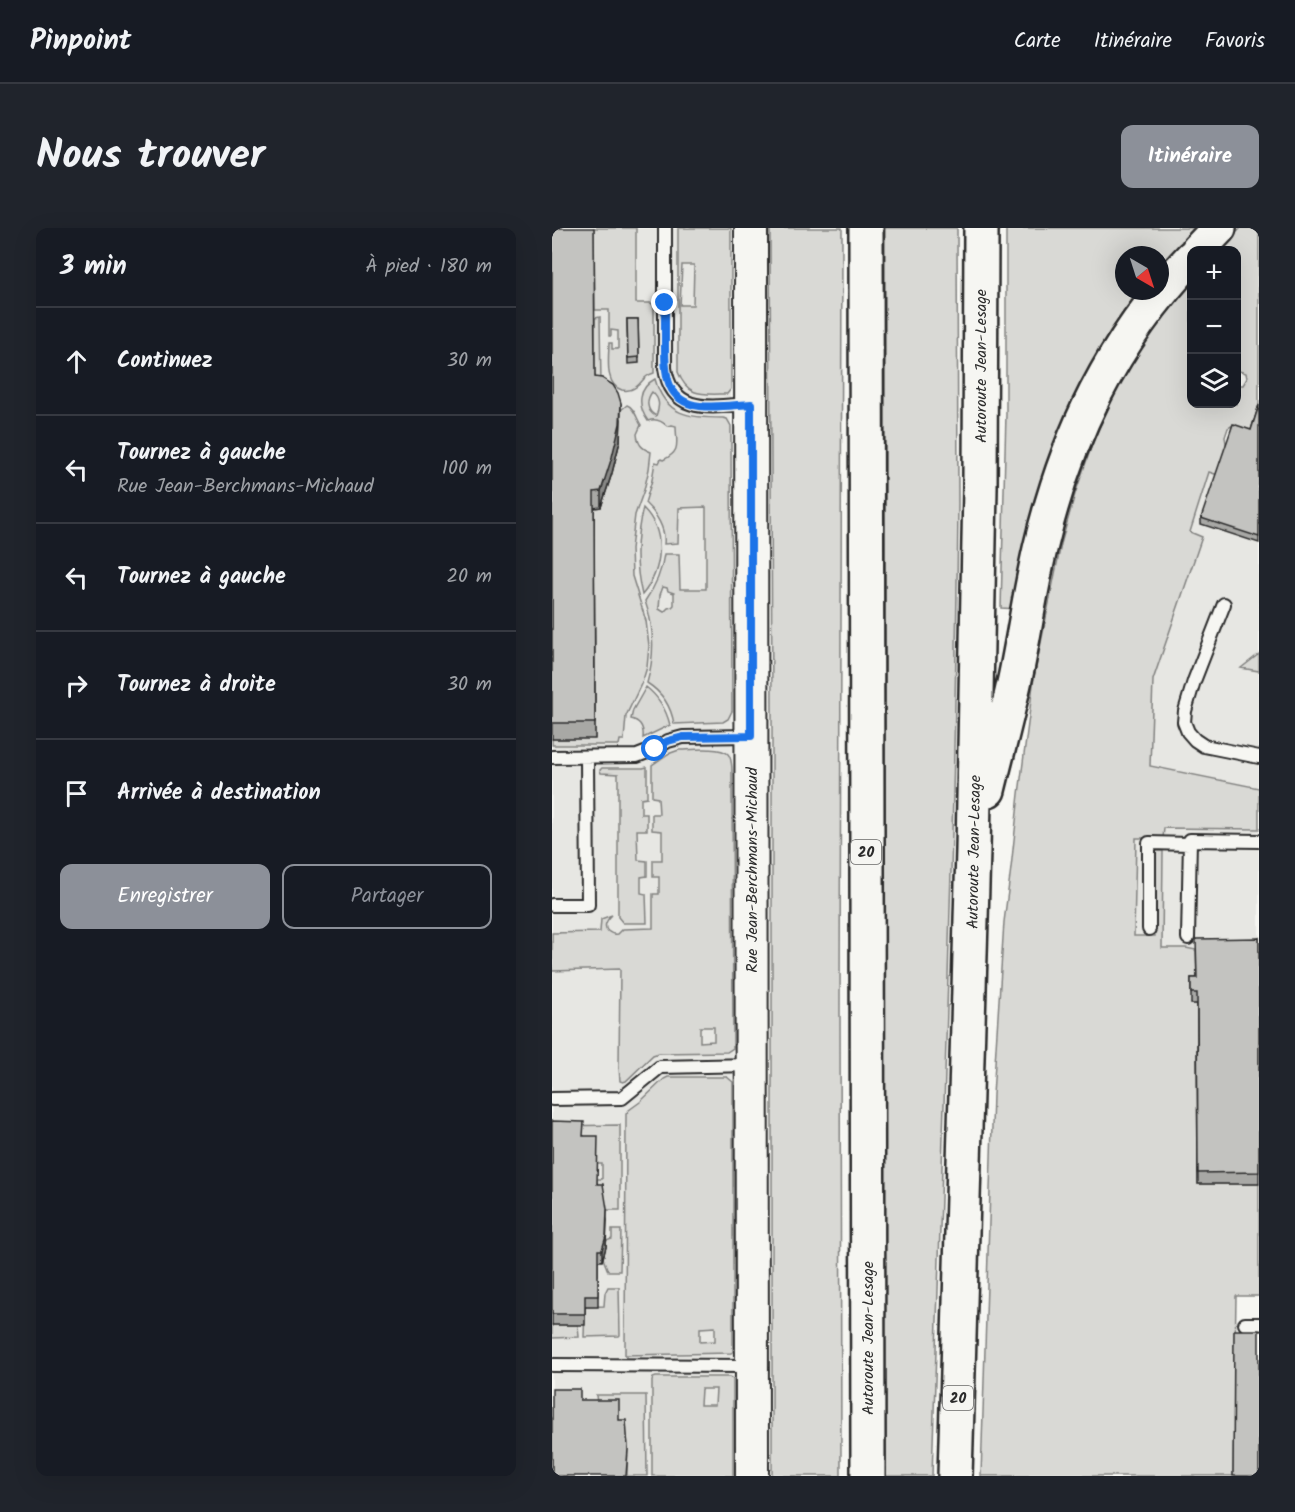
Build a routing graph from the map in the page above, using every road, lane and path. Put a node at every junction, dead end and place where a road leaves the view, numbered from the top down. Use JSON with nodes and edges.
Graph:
{"nodes":[{"id":1,"x":666,"y":228,"type":"edge"},
{"id":2,"x":751,"y":228,"type":"edge"},
{"id":3,"x":866,"y":228,"type":"edge"},
{"id":4,"x":981,"y":228,"type":"edge"},
{"id":5,"x":1219,"y":228,"type":"edge"},
{"id":6,"x":1201,"y":246,"type":"edge"},
{"id":7,"x":1187,"y":262,"type":"edge"},
{"id":8,"x":751,"y":404,"type":"junction"},
{"id":9,"x":1224,"y":604,"type":"dead end"},
{"id":10,"x":751,"y":736,"type":"junction"},
{"id":11,"x":552,"y":757,"type":"edge"},
{"id":12,"x":587,"y":757,"type":"junction"},
{"id":13,"x":1259,"y":757,"type":"edge"},
{"id":14,"x":1259,"y":841,"type":"edge"},
{"id":15,"x":1190,"y":844,"type":"junction"},
{"id":16,"x":974,"y":850,"type":"junction"},
{"id":17,"x":552,"y":905,"type":"edge"},
{"id":18,"x":1149,"y":929,"type":"dead end"},
{"id":19,"x":1188,"y":938,"type":"dead end"},
{"id":20,"x":752,"y":1065,"type":"junction"},
{"id":21,"x":552,"y":1099,"type":"edge"},
{"id":22,"x":1245,"y":1324,"type":"dead end"},
{"id":23,"x":1259,"y":1324,"type":"edge"},
{"id":24,"x":552,"y":1365,"type":"edge"},
{"id":25,"x":753,"y":1366,"type":"junction"},
{"id":26,"x":753,"y":1476,"type":"edge"},
{"id":27,"x":868,"y":1476,"type":"edge"},
{"id":28,"x":955,"y":1476,"type":"edge"}],
"edges":[{"from":1,"to":8,"type":"lane"},
{"from":2,"to":8,"type":"street","name":"Rue Jean-Berchmans-Michaud"},
{"from":3,"to":27,"type":"highway","name":"Autoroute Jean-Lesage","number":"20"},
{"from":4,"to":16,"type":"highway","name":"Autoroute Jean-Lesage","number":"20"},
{"from":5,"to":6,"type":"highway"},
{"from":7,"to":16,"type":"highway"},
{"from":8,"to":10,"type":"street","name":"Rue Jean-Berchmans-Michaud"},
{"from":9,"to":13,"type":"lane"},
{"from":10,"to":12,"type":"lane"},
{"from":10,"to":20,"type":"street","name":"Rue Jean-Berchmans-Michaud"},
{"from":11,"to":12,"type":"lane"},
{"from":12,"to":17,"type":"lane"},
{"from":14,"to":15,"type":"lane"},
{"from":15,"to":18,"type":"lane"},
{"from":15,"to":19,"type":"lane"},
{"from":16,"to":28,"type":"highway","name":"Autoroute Jean-Lesage","number":"20"},
{"from":20,"to":21,"type":"lane"},
{"from":20,"to":25,"type":"street","name":"Rue Jean-Berchmans-Michaud"},
{"from":22,"to":23,"type":"lane"},
{"from":24,"to":25,"type":"lane"},
{"from":25,"to":26,"type":"street","name":"Rue Jean-Berchmans-Michaud"}]}
